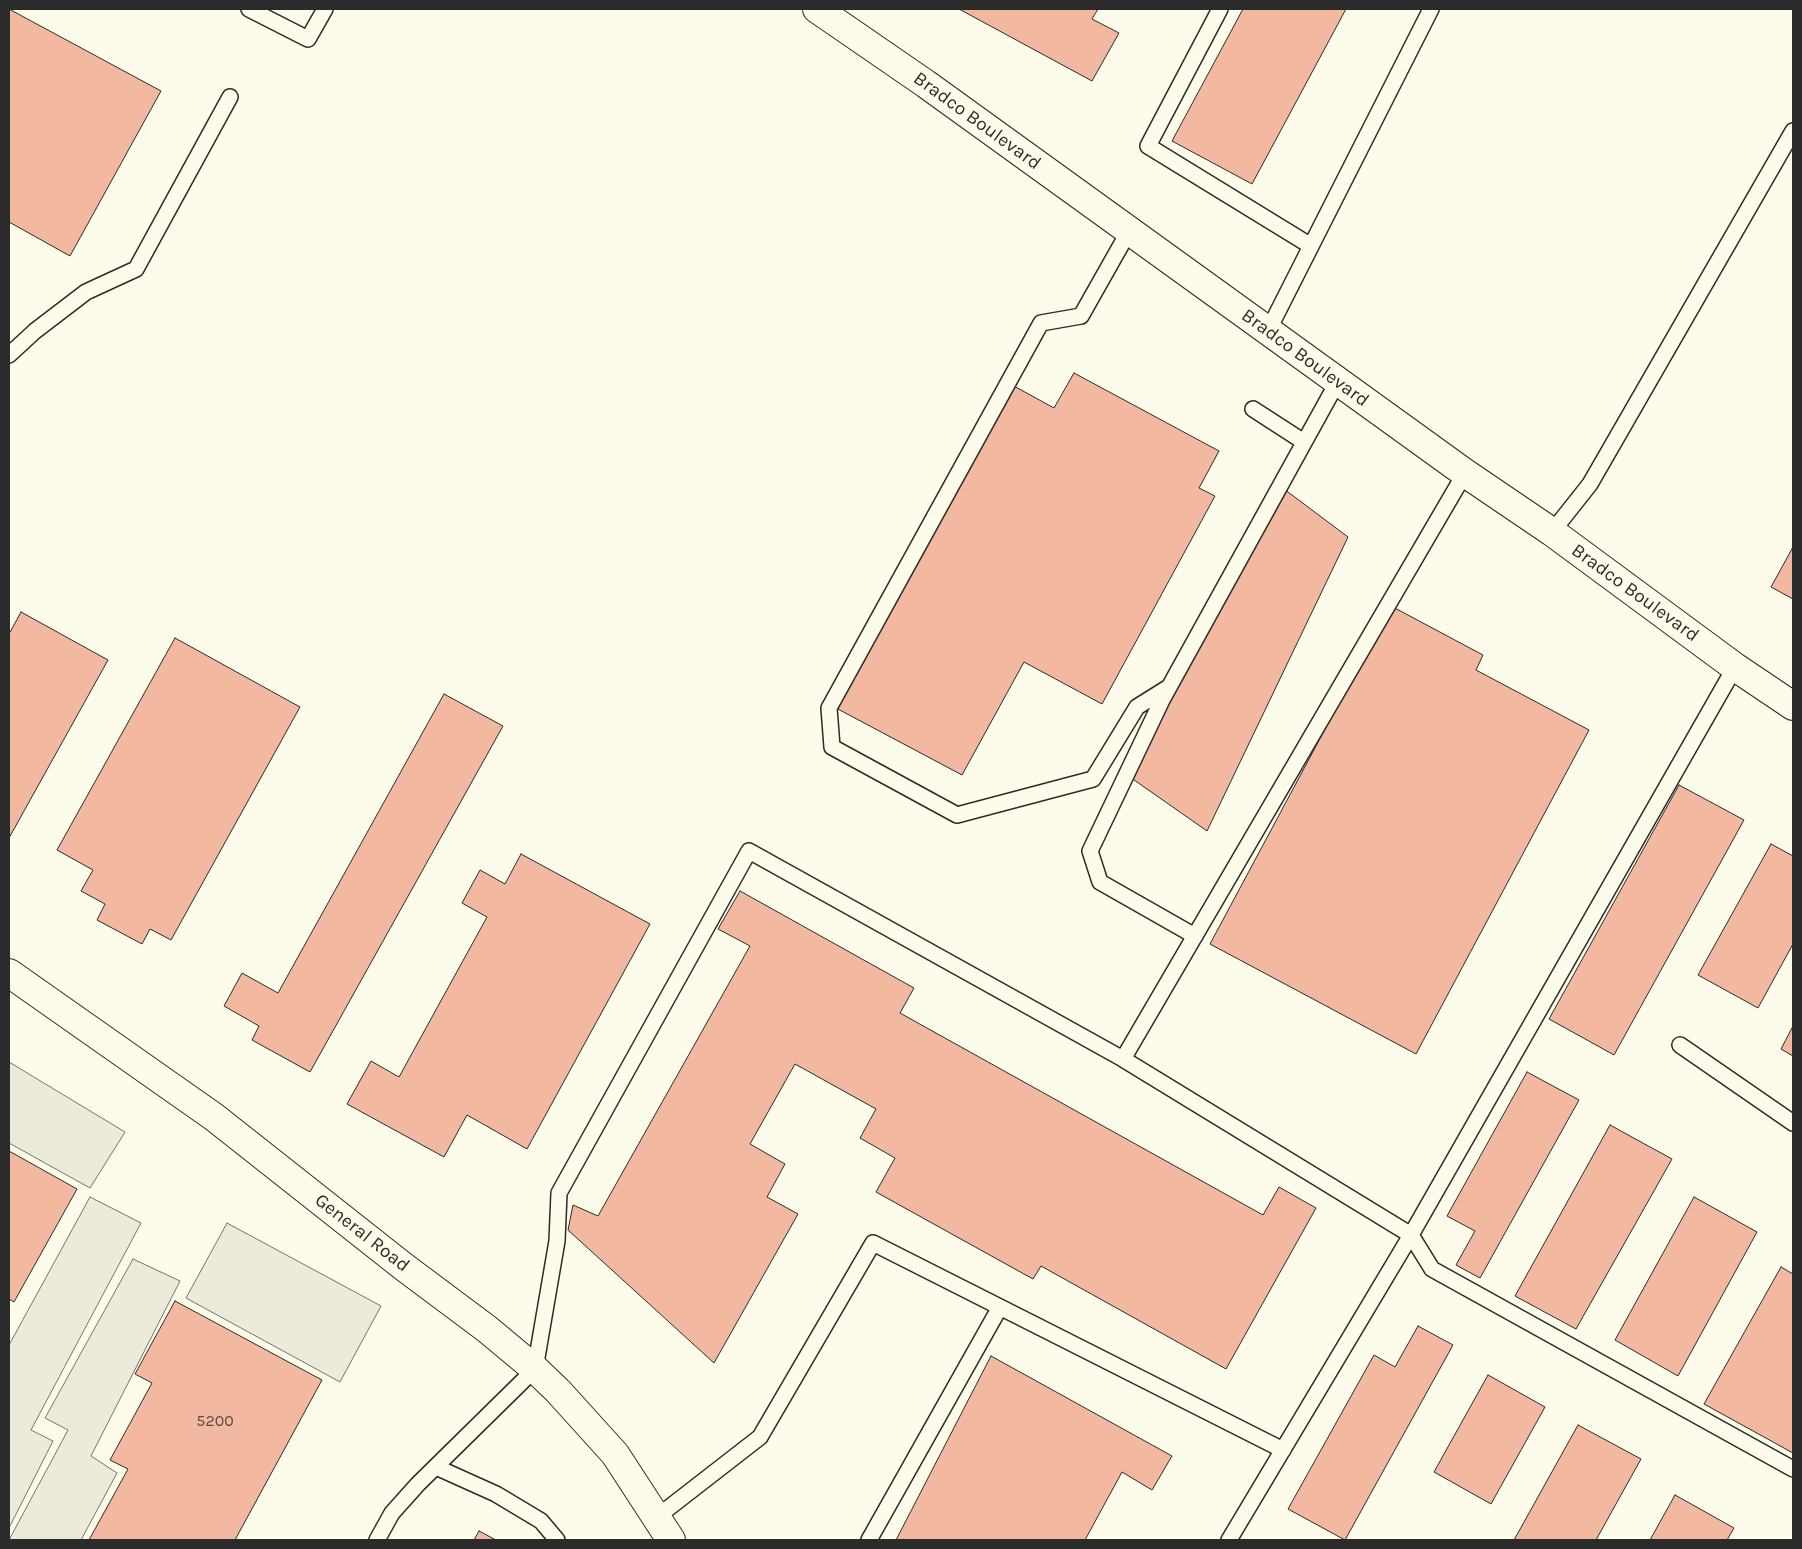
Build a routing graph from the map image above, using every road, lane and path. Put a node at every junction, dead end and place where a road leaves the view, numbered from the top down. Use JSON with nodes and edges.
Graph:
{"nodes":[{"id":1,"x":249,"y":9,"type":"edge"},
{"id":2,"x":325,"y":9,"type":"edge"},
{"id":3,"x":817,"y":9,"type":"edge"},
{"id":4,"x":1220,"y":9,"type":"edge"},
{"id":5,"x":1432,"y":9,"type":"edge"},
{"id":6,"x":230,"y":97,"type":"dead end"},
{"id":7,"x":1793,"y":131,"type":"edge"},
{"id":8,"x":1130,"y":231,"type":"junction"},
{"id":9,"x":1311,"y":246,"type":"junction"},
{"id":10,"x":1268,"y":331,"type":"junction"},
{"id":11,"x":9,"y":355,"type":"edge"},
{"id":12,"x":1338,"y":381,"type":"junction"},
{"id":13,"x":1253,"y":409,"type":"dead end"},
{"id":14,"x":1304,"y":442,"type":"junction"},
{"id":15,"x":1465,"y":472,"type":"junction"},
{"id":16,"x":1552,"y":532,"type":"junction"},
{"id":17,"x":1735,"y":667,"type":"junction"},
{"id":18,"x":1169,"y":687,"type":"junction"},
{"id":19,"x":1793,"y":706,"type":"edge"},
{"id":20,"x":1195,"y":936,"type":"junction"},
{"id":21,"x":9,"y":972,"type":"edge"},
{"id":22,"x":1680,"y":1045,"type":"dead end"},
{"id":23,"x":1123,"y":1059,"type":"junction"},
{"id":24,"x":1793,"y":1123,"type":"edge"},
{"id":25,"x":1411,"y":1235,"type":"junction"},
{"id":26,"x":1000,"y":1307,"type":"junction"},
{"id":27,"x":535,"y":1370,"type":"junction"},
{"id":28,"x":1283,"y":1450,"type":"junction"},
{"id":29,"x":436,"y":1467,"type":"junction"},
{"id":30,"x":1793,"y":1469,"type":"edge"},
{"id":31,"x":657,"y":1517,"type":"junction"},
{"id":32,"x":377,"y":1540,"type":"edge"},
{"id":33,"x":557,"y":1540,"type":"edge"},
{"id":34,"x":671,"y":1540,"type":"edge"},
{"id":35,"x":869,"y":1540,"type":"edge"},
{"id":36,"x":1229,"y":1540,"type":"edge"}],
"edges":[{"from":1,"to":2,"type":"lane"},
{"from":3,"to":8,"type":"street","name":"Bradco Boulevard"},
{"from":4,"to":9,"type":"lane"},
{"from":5,"to":9,"type":"lane"},
{"from":6,"to":11,"type":"lane"},
{"from":7,"to":16,"type":"lane"},
{"from":8,"to":10,"type":"street","name":"Bradco Boulevard"},
{"from":8,"to":18,"type":"lane"},
{"from":9,"to":10,"type":"lane"},
{"from":10,"to":12,"type":"street","name":"Bradco Boulevard"},
{"from":12,"to":14,"type":"lane"},
{"from":12,"to":15,"type":"street","name":"Bradco Boulevard"},
{"from":13,"to":14,"type":"lane"},
{"from":14,"to":18,"type":"lane"},
{"from":15,"to":16,"type":"street","name":"Bradco Boulevard"},
{"from":15,"to":20,"type":"lane"},
{"from":16,"to":17,"type":"street","name":"Bradco Boulevard"},
{"from":17,"to":19,"type":"street","name":"Bradco Boulevard"},
{"from":17,"to":25,"type":"lane"},
{"from":18,"to":20,"type":"lane"},
{"from":20,"to":23,"type":"lane"},
{"from":21,"to":27,"type":"street","name":"General Road"},
{"from":22,"to":24,"type":"lane"},
{"from":23,"to":25,"type":"lane"},
{"from":23,"to":27,"type":"lane"},
{"from":25,"to":28,"type":"lane"},
{"from":25,"to":30,"type":"lane"},
{"from":26,"to":28,"type":"lane"},
{"from":26,"to":31,"type":"lane"},
{"from":26,"to":35,"type":"lane"},
{"from":27,"to":29,"type":"lane"},
{"from":27,"to":31,"type":"street","name":"General Road"},
{"from":28,"to":36,"type":"lane"},
{"from":29,"to":32,"type":"lane"},
{"from":29,"to":33,"type":"lane"},
{"from":31,"to":34,"type":"street","name":"General Road"}]}
